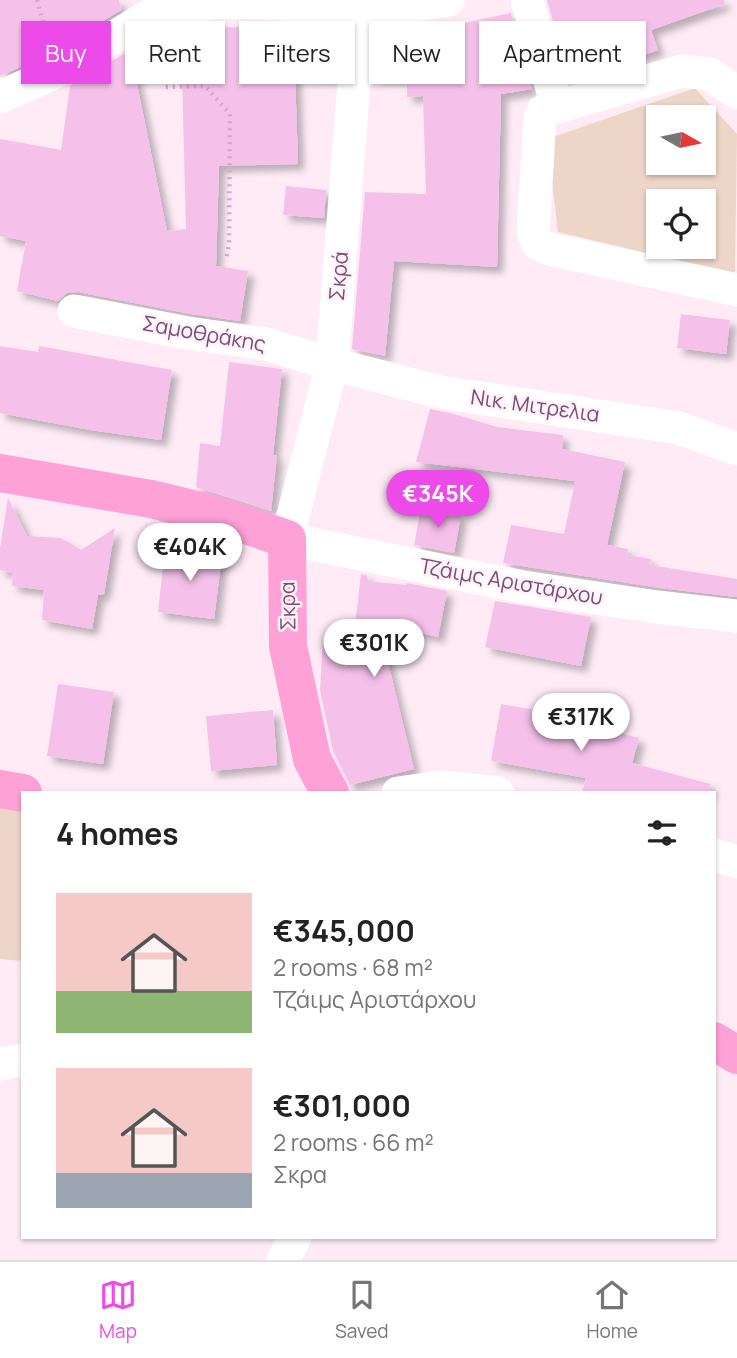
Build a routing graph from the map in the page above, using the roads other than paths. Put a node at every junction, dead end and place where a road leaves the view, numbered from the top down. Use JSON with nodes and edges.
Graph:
{"nodes":[{"id":1,"x":449,"y":0,"type":"edge"},
{"id":2,"x":527,"y":0,"type":"edge"},
{"id":3,"x":296,"y":2,"type":"edge"},
{"id":4,"x":156,"y":6,"type":"edge"},
{"id":5,"x":360,"y":7,"type":"junction"},
{"id":6,"x":737,"y":93,"type":"edge"},
{"id":7,"x":0,"y":97,"type":"edge"},
{"id":8,"x":557,"y":106,"type":"junction"},
{"id":9,"x":737,"y":290,"type":"edge"},
{"id":10,"x":74,"y":311,"type":"dead end"},
{"id":11,"x":332,"y":364,"type":"junction"},
{"id":12,"x":737,"y":450,"type":"edge"},
{"id":13,"x":0,"y":473,"type":"edge"},
{"id":14,"x":287,"y":539,"type":"junction"},
{"id":15,"x":737,"y":616,"type":"edge"},
{"id":16,"x":0,"y":789,"type":"edge"},
{"id":17,"x":329,"y":791,"type":"edge"},
{"id":18,"x":413,"y":791,"type":"edge"},
{"id":19,"x":479,"y":791,"type":"edge"},
{"id":20,"x":21,"y":793,"type":"edge"},
{"id":21,"x":716,"y":856,"type":"edge"},
{"id":22,"x":737,"y":862,"type":"edge"},
{"id":23,"x":716,"y":1042,"type":"edge"},
{"id":24,"x":737,"y":1055,"type":"edge"},
{"id":25,"x":21,"y":1060,"type":"edge"},
{"id":26,"x":0,"y":1064,"type":"edge"},
{"id":27,"x":294,"y":1239,"type":"edge"},
{"id":28,"x":283,"y":1260,"type":"edge"}],
"edges":[{"from":1,"to":5,"type":"street"},
{"from":2,"to":8,"type":"street"},
{"from":3,"to":4,"type":"street"},
{"from":3,"to":5,"type":"street"},
{"from":4,"to":7,"type":"street"},
{"from":5,"to":11,"type":"street","name":"Σκρά"},
{"from":6,"to":8,"type":"street"},
{"from":8,"to":9,"type":"street"},
{"from":10,"to":11,"type":"street","name":"Σαμοθράκης"},
{"from":11,"to":12,"type":"street","name":"Νικ. Μιτρελια"},
{"from":11,"to":14,"type":"street","name":"Σκρά"},
{"from":13,"to":14,"type":"main road"},
{"from":14,"to":15,"type":"street","name":"Τζάιμς Αριστάρχου"},
{"from":14,"to":17,"type":"main road","name":"Σκρα"},
{"from":16,"to":20,"type":"main road"},
{"from":18,"to":19,"type":"street"},
{"from":21,"to":22,"type":"street"},
{"from":23,"to":24,"type":"main road"},
{"from":25,"to":26,"type":"street"},
{"from":27,"to":28,"type":"street"}]}
